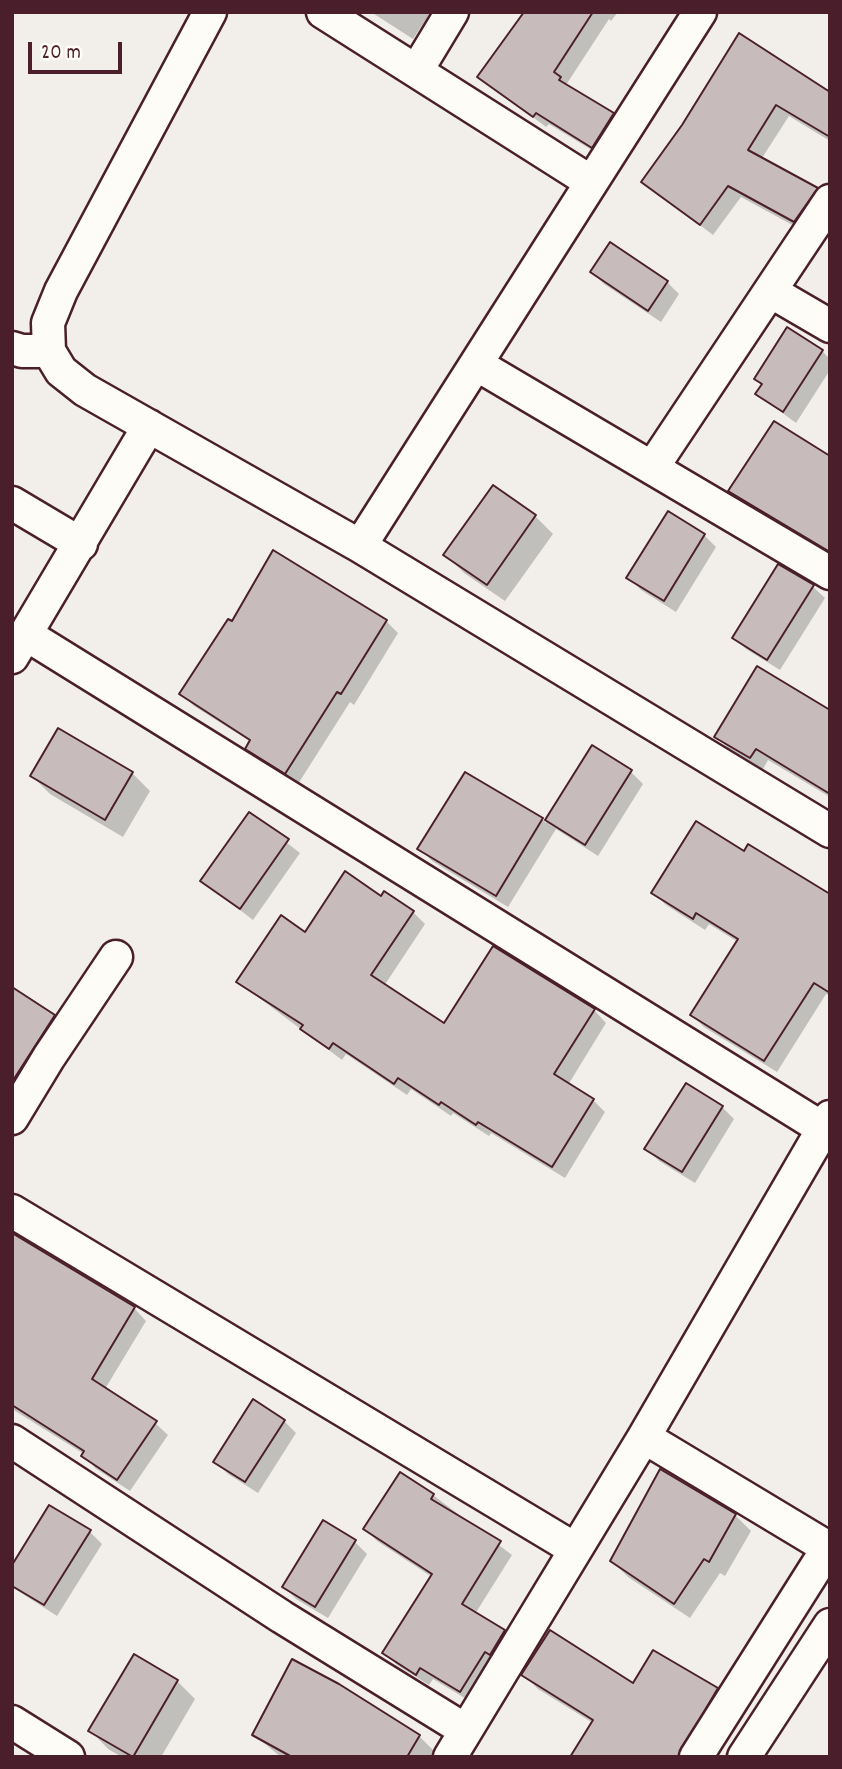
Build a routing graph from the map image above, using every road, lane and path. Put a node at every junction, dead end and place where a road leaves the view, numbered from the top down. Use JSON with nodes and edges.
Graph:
{"nodes":[{"id":1,"x":210,"y":12,"type":"edge"},
{"id":2,"x":323,"y":12,"type":"edge"},
{"id":3,"x":452,"y":12,"type":"edge"},
{"id":4,"x":692,"y":15,"type":"edge"},
{"id":5,"x":417,"y":70,"type":"junction"},
{"id":6,"x":591,"y":182,"type":"junction"},
{"id":7,"x":830,"y":201,"type":"edge"},
{"id":8,"x":771,"y":291,"type":"junction"},
{"id":9,"x":830,"y":326,"type":"edge"},
{"id":10,"x":12,"y":348,"type":"edge"},
{"id":11,"x":49,"y":351,"type":"junction"},
{"id":12,"x":476,"y":364,"type":"junction"},
{"id":13,"x":149,"y":426,"type":"junction"},
{"id":14,"x":652,"y":468,"type":"junction"},
{"id":15,"x":12,"y":503,"type":"edge"},
{"id":16,"x":81,"y":544,"type":"junction"},
{"id":17,"x":360,"y":546,"type":"junction"},
{"id":18,"x":830,"y":573,"type":"edge"},
{"id":19,"x":20,"y":646,"type":"edge"},
{"id":20,"x":830,"y":831,"type":"edge"},
{"id":21,"x":116,"y":957,"type":"dead end"},
{"id":22,"x":12,"y":1118,"type":"edge"},
{"id":23,"x":826,"y":1123,"type":"edge"},
{"id":24,"x":12,"y":1211,"type":"edge"},
{"id":25,"x":643,"y":1437,"type":"junction"},
{"id":26,"x":12,"y":1441,"type":"edge"},
{"id":27,"x":829,"y":1547,"type":"edge"},
{"id":28,"x":573,"y":1548,"type":"junction"},
{"id":29,"x":830,"y":1625,"type":"edge"},
{"id":30,"x":12,"y":1722,"type":"edge"},
{"id":31,"x":458,"y":1744,"type":"edge"},
{"id":32,"x":68,"y":1757,"type":"edge"},
{"id":33,"x":696,"y":1757,"type":"edge"},
{"id":34,"x":744,"y":1757,"type":"edge"}],
"edges":[{"from":1,"to":11,"type":"street"},
{"from":2,"to":5,"type":"street"},
{"from":3,"to":5,"type":"street"},
{"from":4,"to":6,"type":"street"},
{"from":5,"to":6,"type":"street"},
{"from":6,"to":12,"type":"street"},
{"from":7,"to":8,"type":"street"},
{"from":8,"to":9,"type":"street"},
{"from":8,"to":14,"type":"street"},
{"from":10,"to":11,"type":"street"},
{"from":11,"to":13,"type":"street"},
{"from":12,"to":14,"type":"street"},
{"from":12,"to":17,"type":"street"},
{"from":13,"to":16,"type":"street"},
{"from":13,"to":17,"type":"street"},
{"from":14,"to":18,"type":"street"},
{"from":15,"to":16,"type":"street"},
{"from":16,"to":19,"type":"street"},
{"from":17,"to":20,"type":"street"},
{"from":19,"to":23,"type":"street"},
{"from":21,"to":22,"type":"street"},
{"from":23,"to":25,"type":"street"},
{"from":24,"to":28,"type":"street"},
{"from":25,"to":27,"type":"street"},
{"from":25,"to":28,"type":"street"},
{"from":26,"to":31,"type":"street"},
{"from":27,"to":33,"type":"street"},
{"from":28,"to":31,"type":"street"},
{"from":29,"to":34,"type":"street"},
{"from":30,"to":32,"type":"street"}]}
